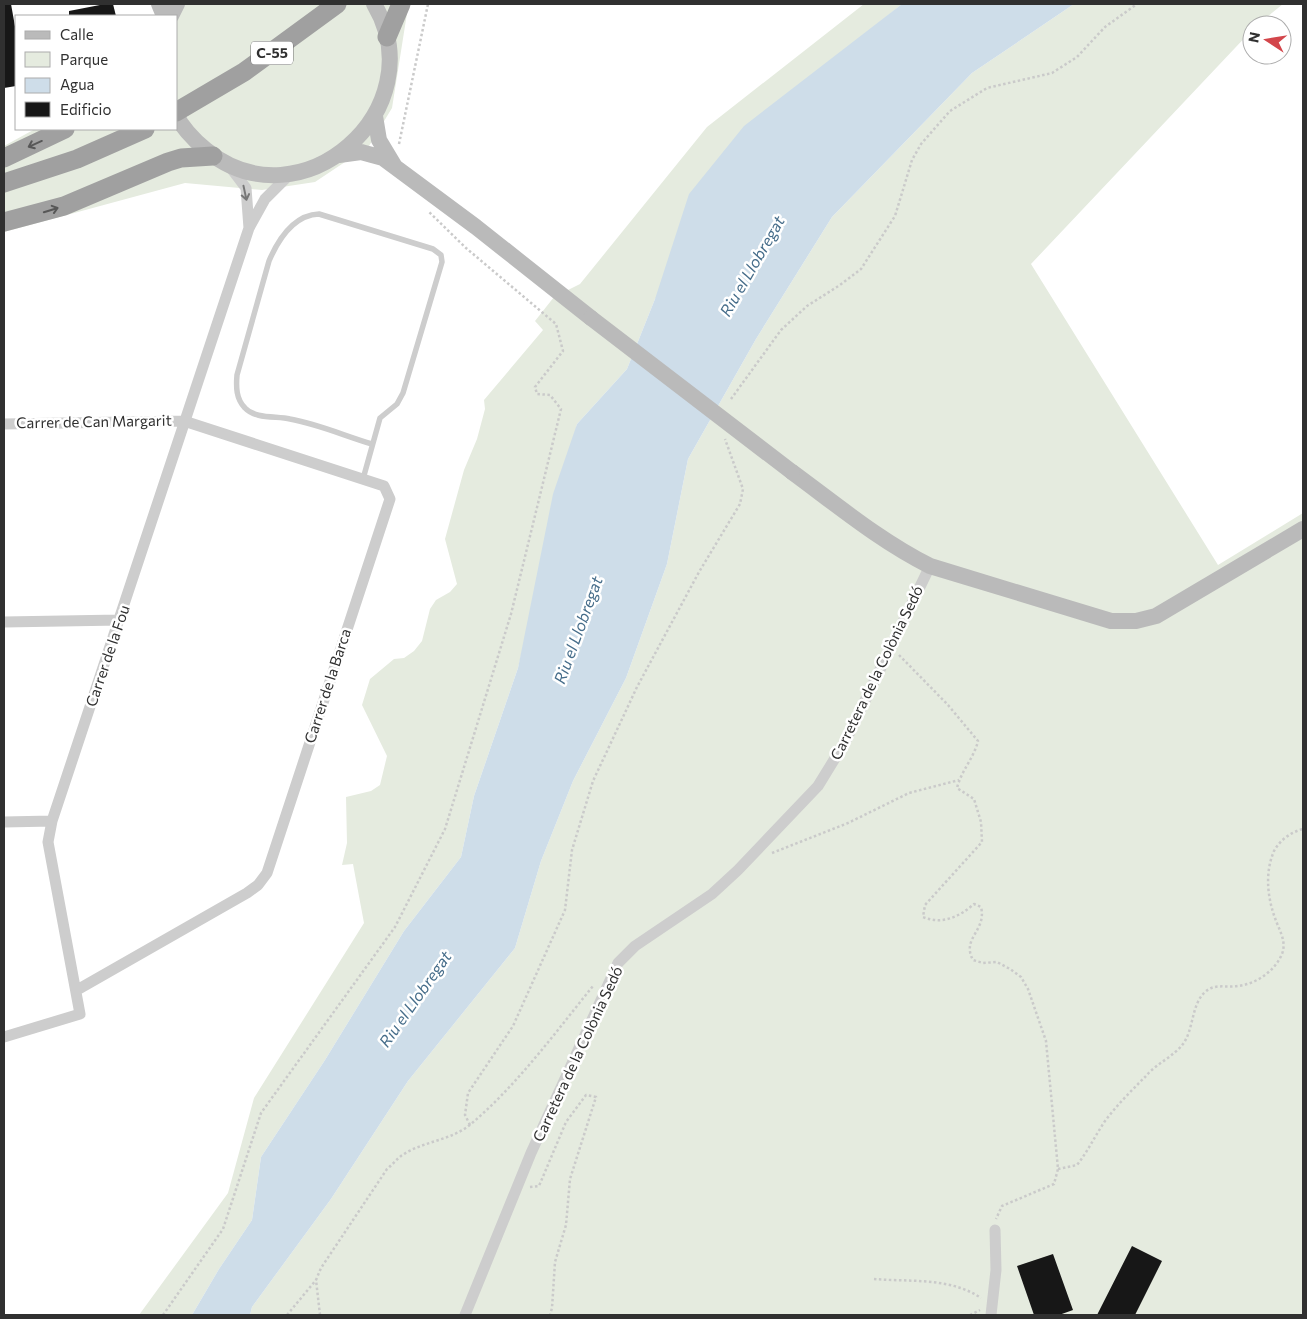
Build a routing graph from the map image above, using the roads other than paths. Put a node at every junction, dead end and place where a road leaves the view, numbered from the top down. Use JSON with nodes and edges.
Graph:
{"nodes":[{"id":1,"x":337,"y":4,"type":"edge"},
{"id":2,"x":374,"y":4,"type":"edge"},
{"id":3,"x":401,"y":4,"type":"edge"},
{"id":4,"x":387,"y":37,"type":"junction"},
{"id":5,"x":178,"y":113,"type":"edge"},
{"id":6,"x":375,"y":116,"type":"junction"},
{"id":7,"x":178,"y":117,"type":"edge"},
{"id":8,"x":63,"y":130,"type":"edge"},
{"id":9,"x":142,"y":130,"type":"edge"},
{"id":10,"x":339,"y":155,"type":"junction"},
{"id":11,"x":4,"y":158,"type":"edge"},
{"id":12,"x":220,"y":160,"type":"junction"},
{"id":13,"x":395,"y":166,"type":"junction"},
{"id":14,"x":290,"y":174,"type":"junction"},
{"id":15,"x":4,"y":184,"type":"edge"},
{"id":16,"x":4,"y":222,"type":"edge"},
{"id":17,"x":249,"y":228,"type":"junction"},
{"id":18,"x":184,"y":421,"type":"junction"},
{"id":19,"x":4,"y":424,"type":"edge"},
{"id":20,"x":372,"y":444,"type":"junction"},
{"id":21,"x":363,"y":479,"type":"junction"},
{"id":22,"x":1303,"y":529,"type":"edge"},
{"id":23,"x":930,"y":566,"type":"junction"},
{"id":24,"x":120,"y":620,"type":"junction"},
{"id":25,"x":4,"y":622,"type":"edge"},
{"id":26,"x":52,"y":821,"type":"junction"},
{"id":27,"x":4,"y":822,"type":"edge"},
{"id":28,"x":78,"y":990,"type":"junction"},
{"id":29,"x":4,"y":1037,"type":"edge"},
{"id":30,"x":995,"y":1230,"type":"road end"},
{"id":31,"x":992,"y":1311,"type":"edge"},
{"id":32,"x":465,"y":1315,"type":"edge"}],
"edges":[{"from":1,"to":5,"type":"highway","number":"C-55"},
{"from":2,"to":4,"type":"main road"},
{"from":3,"to":4,"type":"highway"},
{"from":4,"to":6,"type":"main road"},
{"from":6,"to":10,"type":"main road"},
{"from":6,"to":13,"type":"main road"},
{"from":7,"to":12,"type":"main road"},
{"from":8,"to":11,"type":"highway","one_way":true},
{"from":9,"to":15,"type":"highway"},
{"from":10,"to":13,"type":"main road"},
{"from":10,"to":14,"type":"main road"},
{"from":12,"to":14,"type":"main road"},
{"from":16,"to":12,"type":"highway","one_way":true},
{"from":12,"to":17,"type":"street","name":"Carrer de la Fou","one_way":true},
{"from":13,"to":23,"type":"main road","bridge":true},
{"from":14,"to":17,"type":"street","name":"Carrer de la Fou"},
{"from":17,"to":18,"type":"street","name":"Carrer de la Fou"},
{"from":18,"to":19,"type":"street","name":"Carrer de Can Margarit"},
{"from":18,"to":21,"type":"street","name":"Carrer de la Barca"},
{"from":18,"to":24,"type":"street","name":"Carrer de la Fou"},
{"from":20,"to":20,"type":"lane"},
{"from":20,"to":21,"type":"lane"},
{"from":21,"to":28,"type":"street","name":"Carrer de la Barca"},
{"from":22,"to":23,"type":"main road"},
{"from":23,"to":32,"type":"street","name":"Carretera de la Colònia Sedó"},
{"from":24,"to":25,"type":"street"},
{"from":24,"to":26,"type":"street","name":"Carrer de la Fou"},
{"from":26,"to":27,"type":"street"},
{"from":26,"to":28,"type":"street","name":"Carrer de la Fou"},
{"from":28,"to":29,"type":"street","name":"Carrer de la Fou"},
{"from":30,"to":31,"type":"street"}]}
